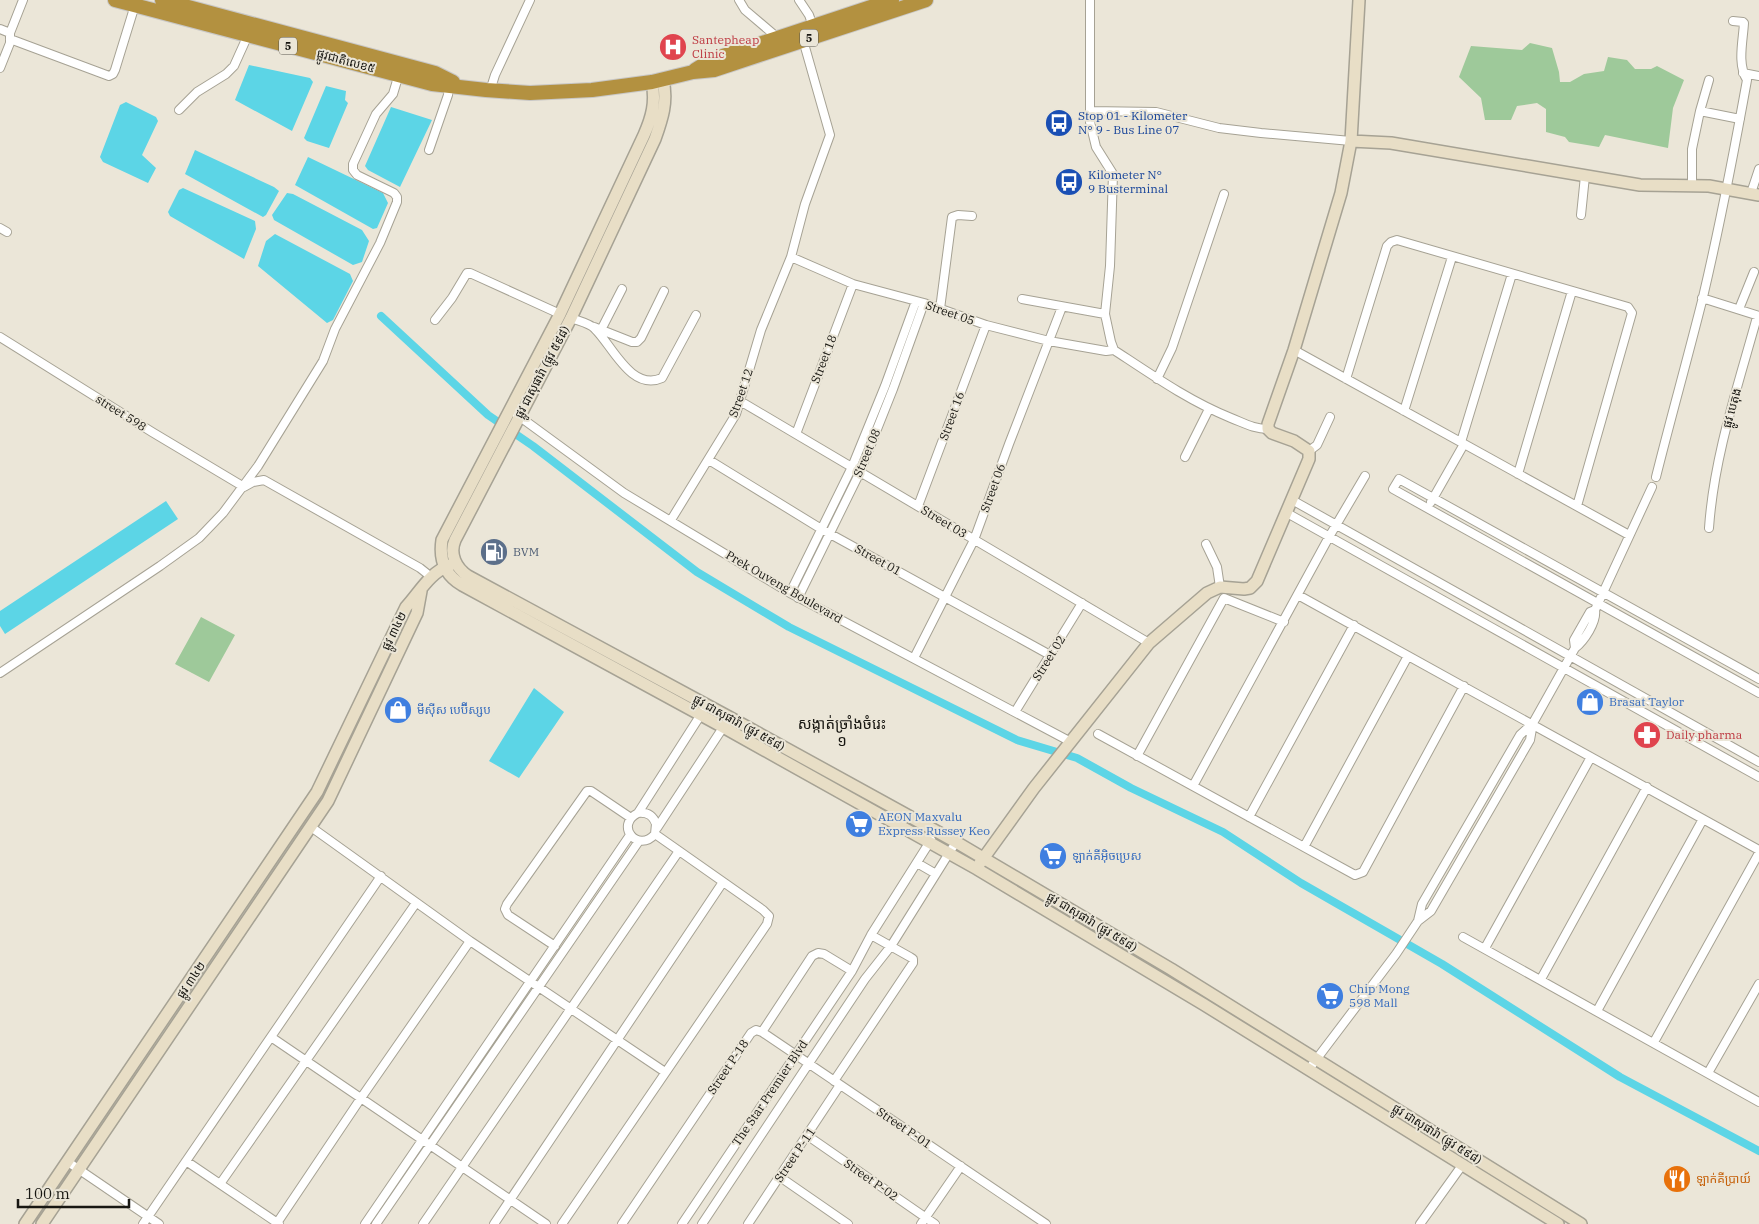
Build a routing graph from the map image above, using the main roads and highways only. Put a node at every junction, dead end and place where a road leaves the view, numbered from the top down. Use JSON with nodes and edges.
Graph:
{"nodes":[{"id":1,"x":115,"y":0,"type":"edge"},
{"id":2,"x":162,"y":0,"type":"edge"},
{"id":3,"x":892,"y":0,"type":"edge"},
{"id":4,"x":926,"y":0,"type":"edge"},
{"id":5,"x":1359,"y":0,"type":"edge"},
{"id":6,"x":692,"y":72,"type":"junction"},
{"id":7,"x":658,"y":81,"type":"junction"},
{"id":8,"x":455,"y":86,"type":"junction"},
{"id":9,"x":1351,"y":141,"type":"junction"},
{"id":10,"x":1755,"y":194,"type":"edge"},
{"id":11,"x":501,"y":438,"type":"junction"},
{"id":12,"x":456,"y":563,"type":"junction"},
{"id":13,"x":444,"y":567,"type":"junction"},
{"id":14,"x":421,"y":591,"type":"junction"},
{"id":15,"x":704,"y":710,"type":"junction"},
{"id":16,"x":758,"y":733,"type":"junction"},
{"id":17,"x":752,"y":743,"type":"junction"},
{"id":18,"x":984,"y":858,"type":"junction"},
{"id":19,"x":977,"y":869,"type":"junction"},
{"id":20,"x":1100,"y":926,"type":"junction"},
{"id":21,"x":1093,"y":937,"type":"junction"},
{"id":22,"x":1553,"y":1223,"type":"edge"},
{"id":23,"x":25,"y":1224,"type":"edge"},
{"id":24,"x":42,"y":1224,"type":"edge"},
{"id":25,"x":1581,"y":1224,"type":"edge"}],
"edges":[{"from":1,"to":8,"type":"highway","name":"ផ្លូវជាតិលេខ៥","number":"5"},
{"from":2,"to":8,"type":"highway","name":"ផ្លូវជាតិលេខ៥","number":"5"},
{"from":3,"to":6,"type":"highway","name":"ផ្លូវជាតិលេខ៥","number":"5"},
{"from":4,"to":6,"type":"highway","name":"ផ្លូវជាតិលេខ៥","number":"5"},
{"from":5,"to":9,"type":"main road"},
{"from":6,"to":7,"type":"highway","name":"ផ្លូវជាតិលេខ៥","number":"5"},
{"from":7,"to":8,"type":"highway","name":"ផ្លូវជាតិលេខ៥","number":"5"},
{"from":7,"to":11,"type":"main road","name":"ផ្លូវ ជាសុផារ៉ា (ផ្លូវ ៥៩៨)"},
{"from":9,"to":10,"type":"main road"},
{"from":9,"to":18,"type":"main road"},
{"from":11,"to":12,"type":"main road","name":"ផ្លូវ ជាសុផារ៉ា (ផ្លូវ ៥៩៨)"},
{"from":11,"to":13,"type":"main road","name":"ផ្លូវ ជាសុផារ៉ា (ផ្លូវ ៥៩៨)"},
{"from":12,"to":13,"type":"main road"},
{"from":12,"to":15,"type":"main road","name":"ផ្លូវ ជាសុផារ៉ា (ផ្លូវ ៥៩៨)"},
{"from":13,"to":14,"type":"main road"},
{"from":13,"to":15,"type":"main road","name":"ផ្លូវ ជាសុផារ៉ា (ផ្លូវ ៥៩៨)"},
{"from":14,"to":23,"type":"main road","name":"ផ្លូវ ៣៤២"},
{"from":14,"to":24,"type":"main road","name":"ផ្លូវ ៣៤២"},
{"from":15,"to":16,"type":"main road","name":"ផ្លូវ ជាសុផារ៉ា (ផ្លូវ ៥៩៨)"},
{"from":15,"to":17,"type":"main road","name":"ផ្លូវ ជាសុផារ៉ា (ផ្លូវ ៥៩៨)"},
{"from":16,"to":17,"type":"main road"},
{"from":16,"to":18,"type":"main road","name":"ផ្លូវ ជាសុផារ៉ា (ផ្លូវ ៥៩៨)"},
{"from":17,"to":19,"type":"main road","name":"ផ្លូវ ជាសុផារ៉ា (ផ្លូវ ៥៩៨)"},
{"from":18,"to":19,"type":"main road"},
{"from":18,"to":20,"type":"main road","name":"ផ្លូវ ជាសុផារ៉ា (ផ្លូវ ៥៩៨)"},
{"from":19,"to":21,"type":"main road","name":"ផ្លូវ ជាសុផារ៉ា (ផ្លូវ ៥៩៨)"},
{"from":20,"to":21,"type":"main road"},
{"from":20,"to":25,"type":"main road","name":"ផ្លូវ ជាសុផារ៉ា (ផ្លូវ ៥៩៨)"},
{"from":21,"to":22,"type":"main road","name":"ផ្លូវ ជាសុផារ៉ា (ផ្លូវ ៥៩៨)"}]}
